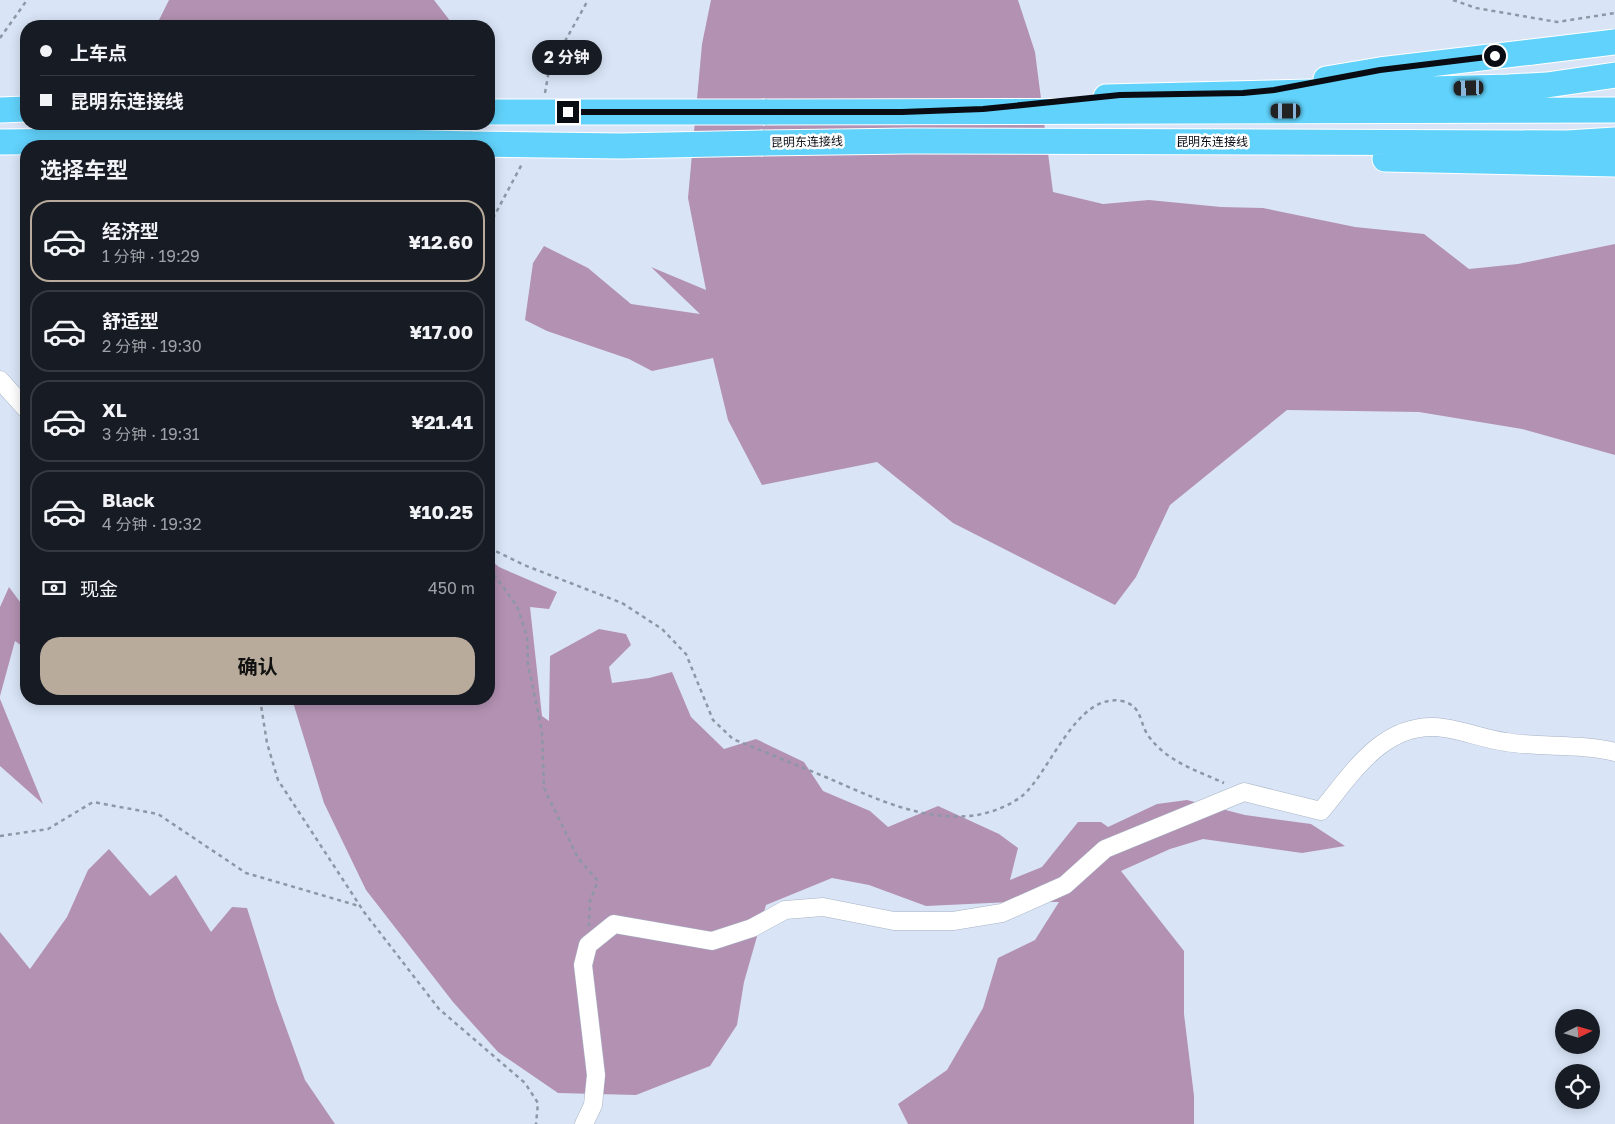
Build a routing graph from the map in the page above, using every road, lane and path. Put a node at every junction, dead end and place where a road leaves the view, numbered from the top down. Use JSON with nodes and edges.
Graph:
{"nodes":[{"id":1,"x":26,"y":0,"type":"edge"},
{"id":2,"x":1453,"y":0,"type":"edge"},
{"id":3,"x":1615,"y":13,"type":"edge"},
{"id":4,"x":0,"y":38,"type":"edge"},
{"id":5,"x":1615,"y":42,"type":"edge"},
{"id":6,"x":1615,"y":75,"type":"edge"},
{"id":7,"x":1243,"y":93,"type":"junction"},
{"id":8,"x":20,"y":109,"type":"edge"},
{"id":9,"x":0,"y":110,"type":"edge"},
{"id":10,"x":1615,"y":110,"type":"edge"},
{"id":11,"x":495,"y":112,"type":"edge"},
{"id":12,"x":902,"y":112,"type":"junction"},
{"id":13,"x":199,"y":140,"type":"edge"},
{"id":14,"x":318,"y":140,"type":"edge"},
{"id":15,"x":1615,"y":140,"type":"edge"},
{"id":16,"x":1020,"y":141,"type":"junction"},
{"id":17,"x":0,"y":142,"type":"edge"},
{"id":18,"x":20,"y":142,"type":"edge"},
{"id":19,"x":495,"y":144,"type":"edge"},
{"id":20,"x":1615,"y":164,"type":"edge"},
{"id":21,"x":0,"y":380,"type":"edge"},
{"id":22,"x":20,"y":402,"type":"edge"},
{"id":23,"x":495,"y":551,"type":"edge"},
{"id":24,"x":495,"y":576,"type":"edge"},
{"id":25,"x":261,"y":705,"type":"edge"},
{"id":26,"x":1615,"y":752,"type":"edge"},
{"id":27,"x":1244,"y":792,"type":"junction"},
{"id":28,"x":0,"y":836,"type":"edge"},
{"id":29,"x":360,"y":906,"type":"junction"},
{"id":30,"x":588,"y":945,"type":"junction"},
{"id":31,"x":536,"y":1124,"type":"edge"},
{"id":32,"x":584,"y":1124,"type":"edge"}],
"edges":[{"from":1,"to":4,"type":"path"},
{"from":2,"to":3,"type":"path"},
{"from":5,"to":7,"type":"highway","bridge":true},
{"from":6,"to":7,"type":"highway"},
{"from":7,"to":12,"type":"highway"},
{"from":8,"to":9,"type":"highway"},
{"from":10,"to":12,"type":"highway"},
{"from":11,"to":12,"type":"highway","bridge":true},
{"from":13,"to":14,"type":"highway","name":"昆明东连接线","bridge":true},
{"from":15,"to":16,"type":"highway","name":"昆明东连接线"},
{"from":16,"to":19,"type":"highway","name":"昆明东连接线","bridge":true},
{"from":16,"to":20,"type":"highway"},
{"from":17,"to":18,"type":"highway","name":"昆明东连接线","bridge":true},
{"from":21,"to":22,"type":"street"},
{"from":23,"to":27,"type":"path"},
{"from":24,"to":30,"type":"path"},
{"from":25,"to":29,"type":"path"},
{"from":26,"to":27,"type":"street"},
{"from":27,"to":30,"type":"street"},
{"from":28,"to":29,"type":"path"},
{"from":29,"to":31,"type":"path"},
{"from":30,"to":32,"type":"street"}]}
